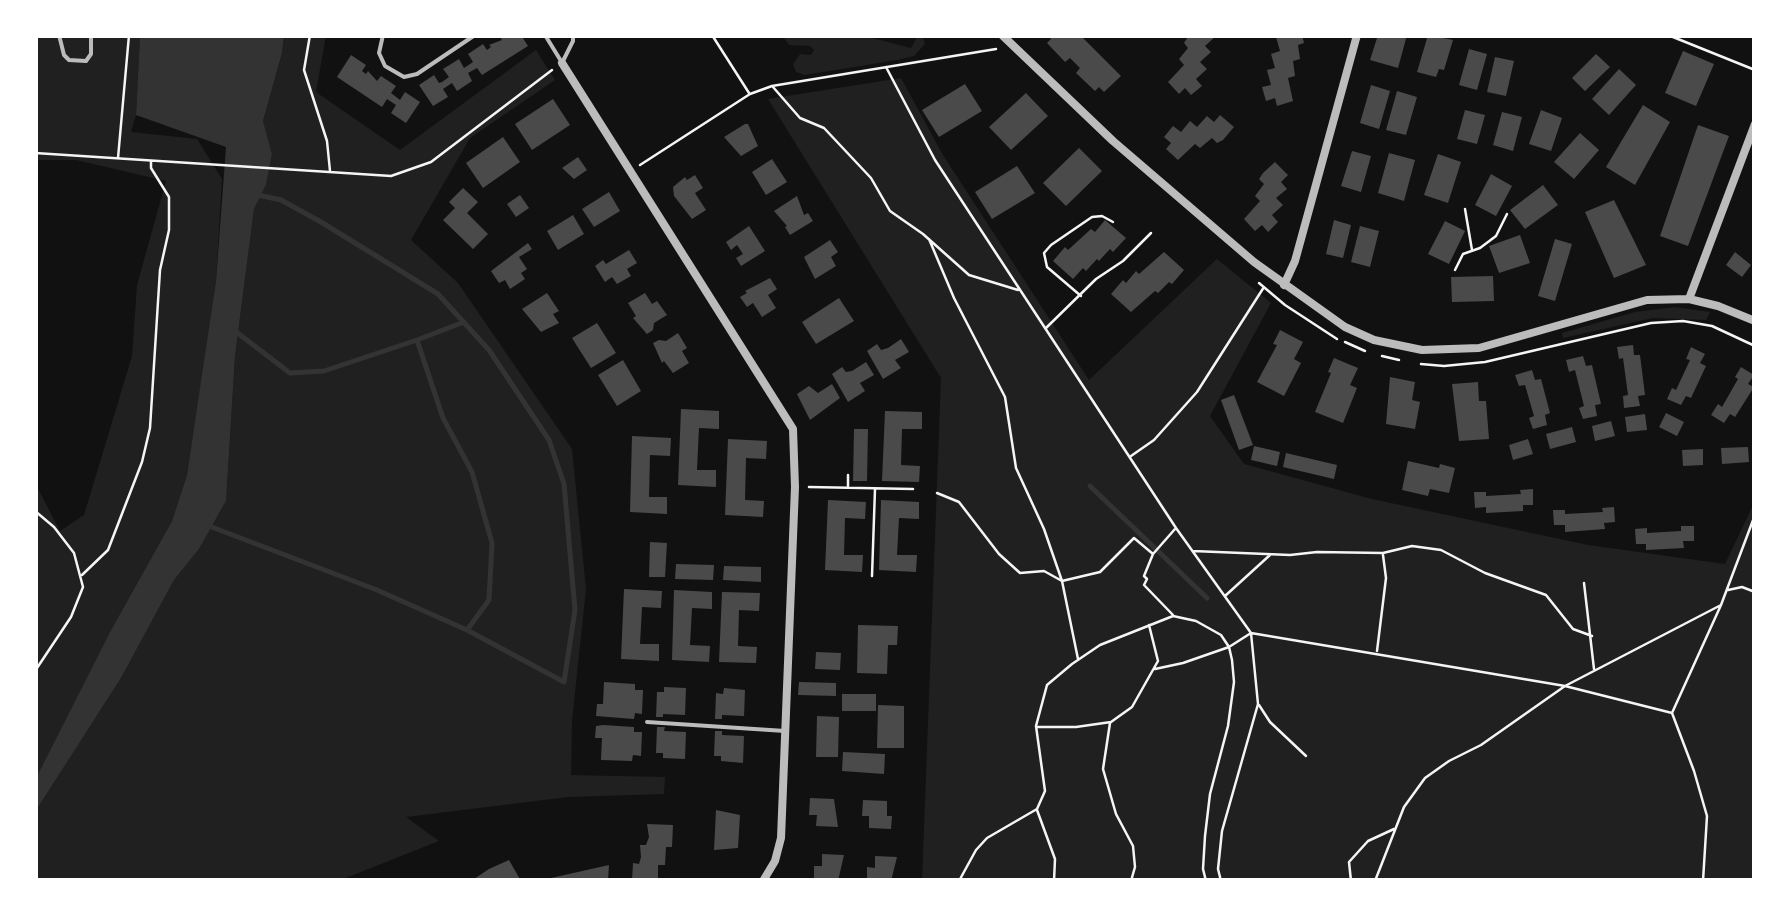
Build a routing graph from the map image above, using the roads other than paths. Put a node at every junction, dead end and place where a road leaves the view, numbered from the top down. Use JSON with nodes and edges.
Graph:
{"nodes":[{"id":1,"x":59,"y":35,"type":"edge"},
{"id":2,"x":91,"y":35,"type":"edge"},
{"id":3,"x":383,"y":35,"type":"edge"},
{"id":4,"x":475,"y":35,"type":"edge"},
{"id":5,"x":545,"y":35,"type":"edge"},
{"id":6,"x":573,"y":35,"type":"edge"},
{"id":7,"x":1002,"y":35,"type":"edge"},
{"id":8,"x":1357,"y":35,"type":"edge"},
{"id":9,"x":558,"y":66,"type":"junction"},
{"id":10,"x":1755,"y":124,"type":"edge"},
{"id":11,"x":1284,"y":285,"type":"junction"},
{"id":12,"x":1689,"y":299,"type":"junction"},
{"id":13,"x":1755,"y":321,"type":"edge"},
{"id":14,"x":647,"y":722,"type":"dead end"},
{"id":15,"x":785,"y":731,"type":"junction"},
{"id":16,"x":762,"y":881,"type":"edge"}],
"edges":[{"from":1,"to":2,"type":"lane"},
{"from":3,"to":4,"type":"lane"},
{"from":5,"to":9,"type":"lane"},
{"from":6,"to":9,"type":"lane"},
{"from":7,"to":11,"type":"street"},
{"from":8,"to":11,"type":"street"},
{"from":9,"to":15,"type":"street"},
{"from":10,"to":12,"type":"street"},
{"from":11,"to":12,"type":"street"},
{"from":12,"to":13,"type":"street"},
{"from":14,"to":15,"type":"lane"},
{"from":15,"to":16,"type":"street"}]}
